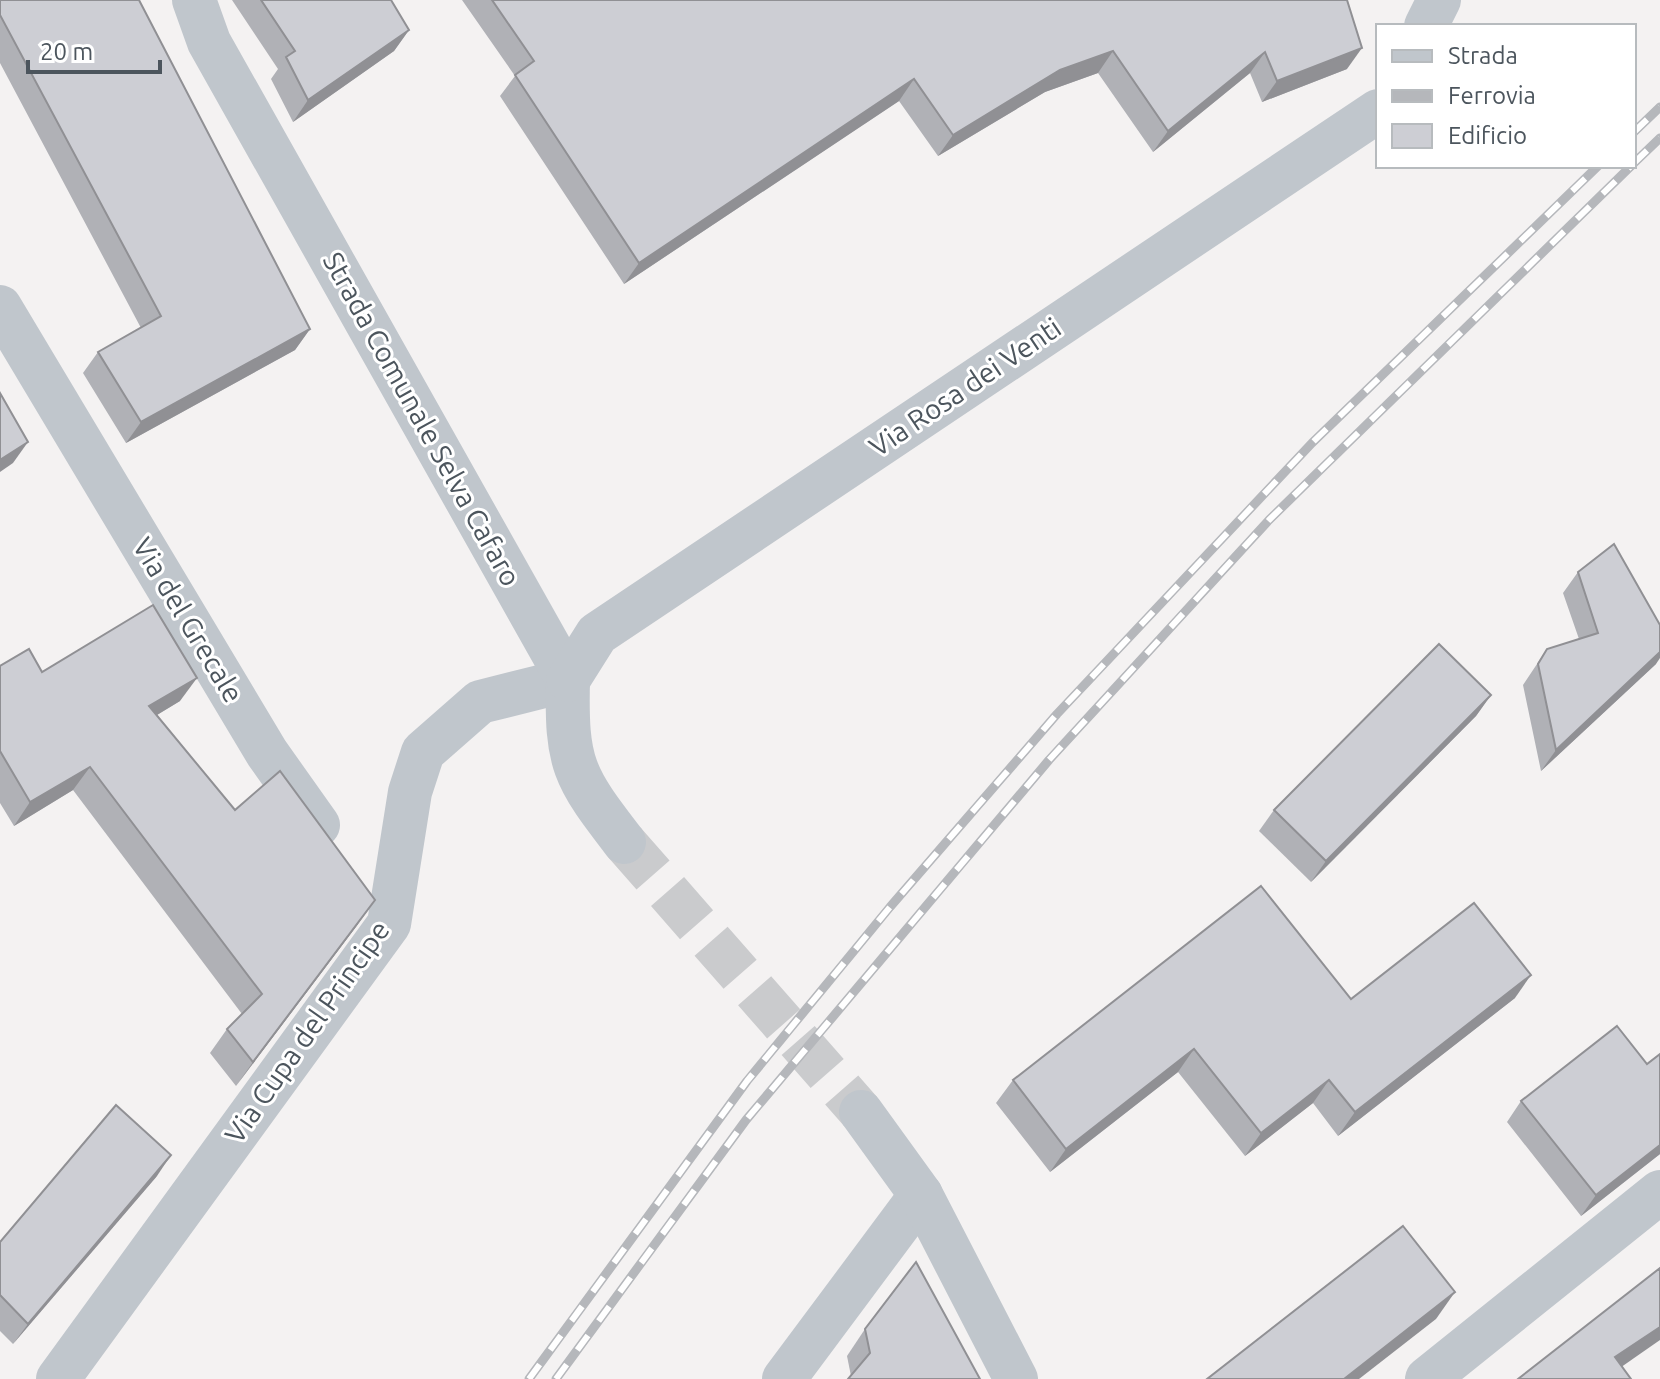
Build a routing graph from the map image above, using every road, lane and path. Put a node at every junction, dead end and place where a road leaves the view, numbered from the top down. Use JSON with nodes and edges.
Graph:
{"nodes":[{"id":1,"x":194,"y":0,"type":"edge"},
{"id":2,"x":1439,"y":0,"type":"edge"},
{"id":3,"x":1427,"y":24,"type":"edge"},
{"id":4,"x":1376,"y":112,"type":"edge"},
{"id":5,"x":0,"y":307,"type":"edge"},
{"id":6,"x":568,"y":680,"type":"junction"},
{"id":7,"x":624,"y":842,"type":"tunnel mouth"},
{"id":8,"x":389,"y":924,"type":"junction"},
{"id":9,"x":861,"y":1112,"type":"tunnel mouth"},
{"id":10,"x":1660,"y":1192,"type":"edge"},
{"id":11,"x":921,"y":1195,"type":"junction"},
{"id":12,"x":58,"y":1379,"type":"edge"},
{"id":13,"x":784,"y":1379,"type":"edge"},
{"id":14,"x":1016,"y":1379,"type":"edge"},
{"id":15,"x":1427,"y":1379,"type":"edge"}],
"edges":[{"from":1,"to":6,"type":"street","name":"Strada Comunale Selva Cafaro"},
{"from":2,"to":3,"type":"street"},
{"from":4,"to":6,"type":"street","name":"Via Rosa dei Venti"},
{"from":5,"to":8,"type":"street","name":"Via del Grecale"},
{"from":6,"to":7,"type":"street"},
{"from":6,"to":8,"type":"street","name":"Via Cupa del Principe"},
{"from":8,"to":12,"type":"street","name":"Via Cupa del Principe"},
{"from":9,"to":11,"type":"street"},
{"from":10,"to":15,"type":"street"},
{"from":11,"to":13,"type":"street"},
{"from":11,"to":14,"type":"street"}]}
